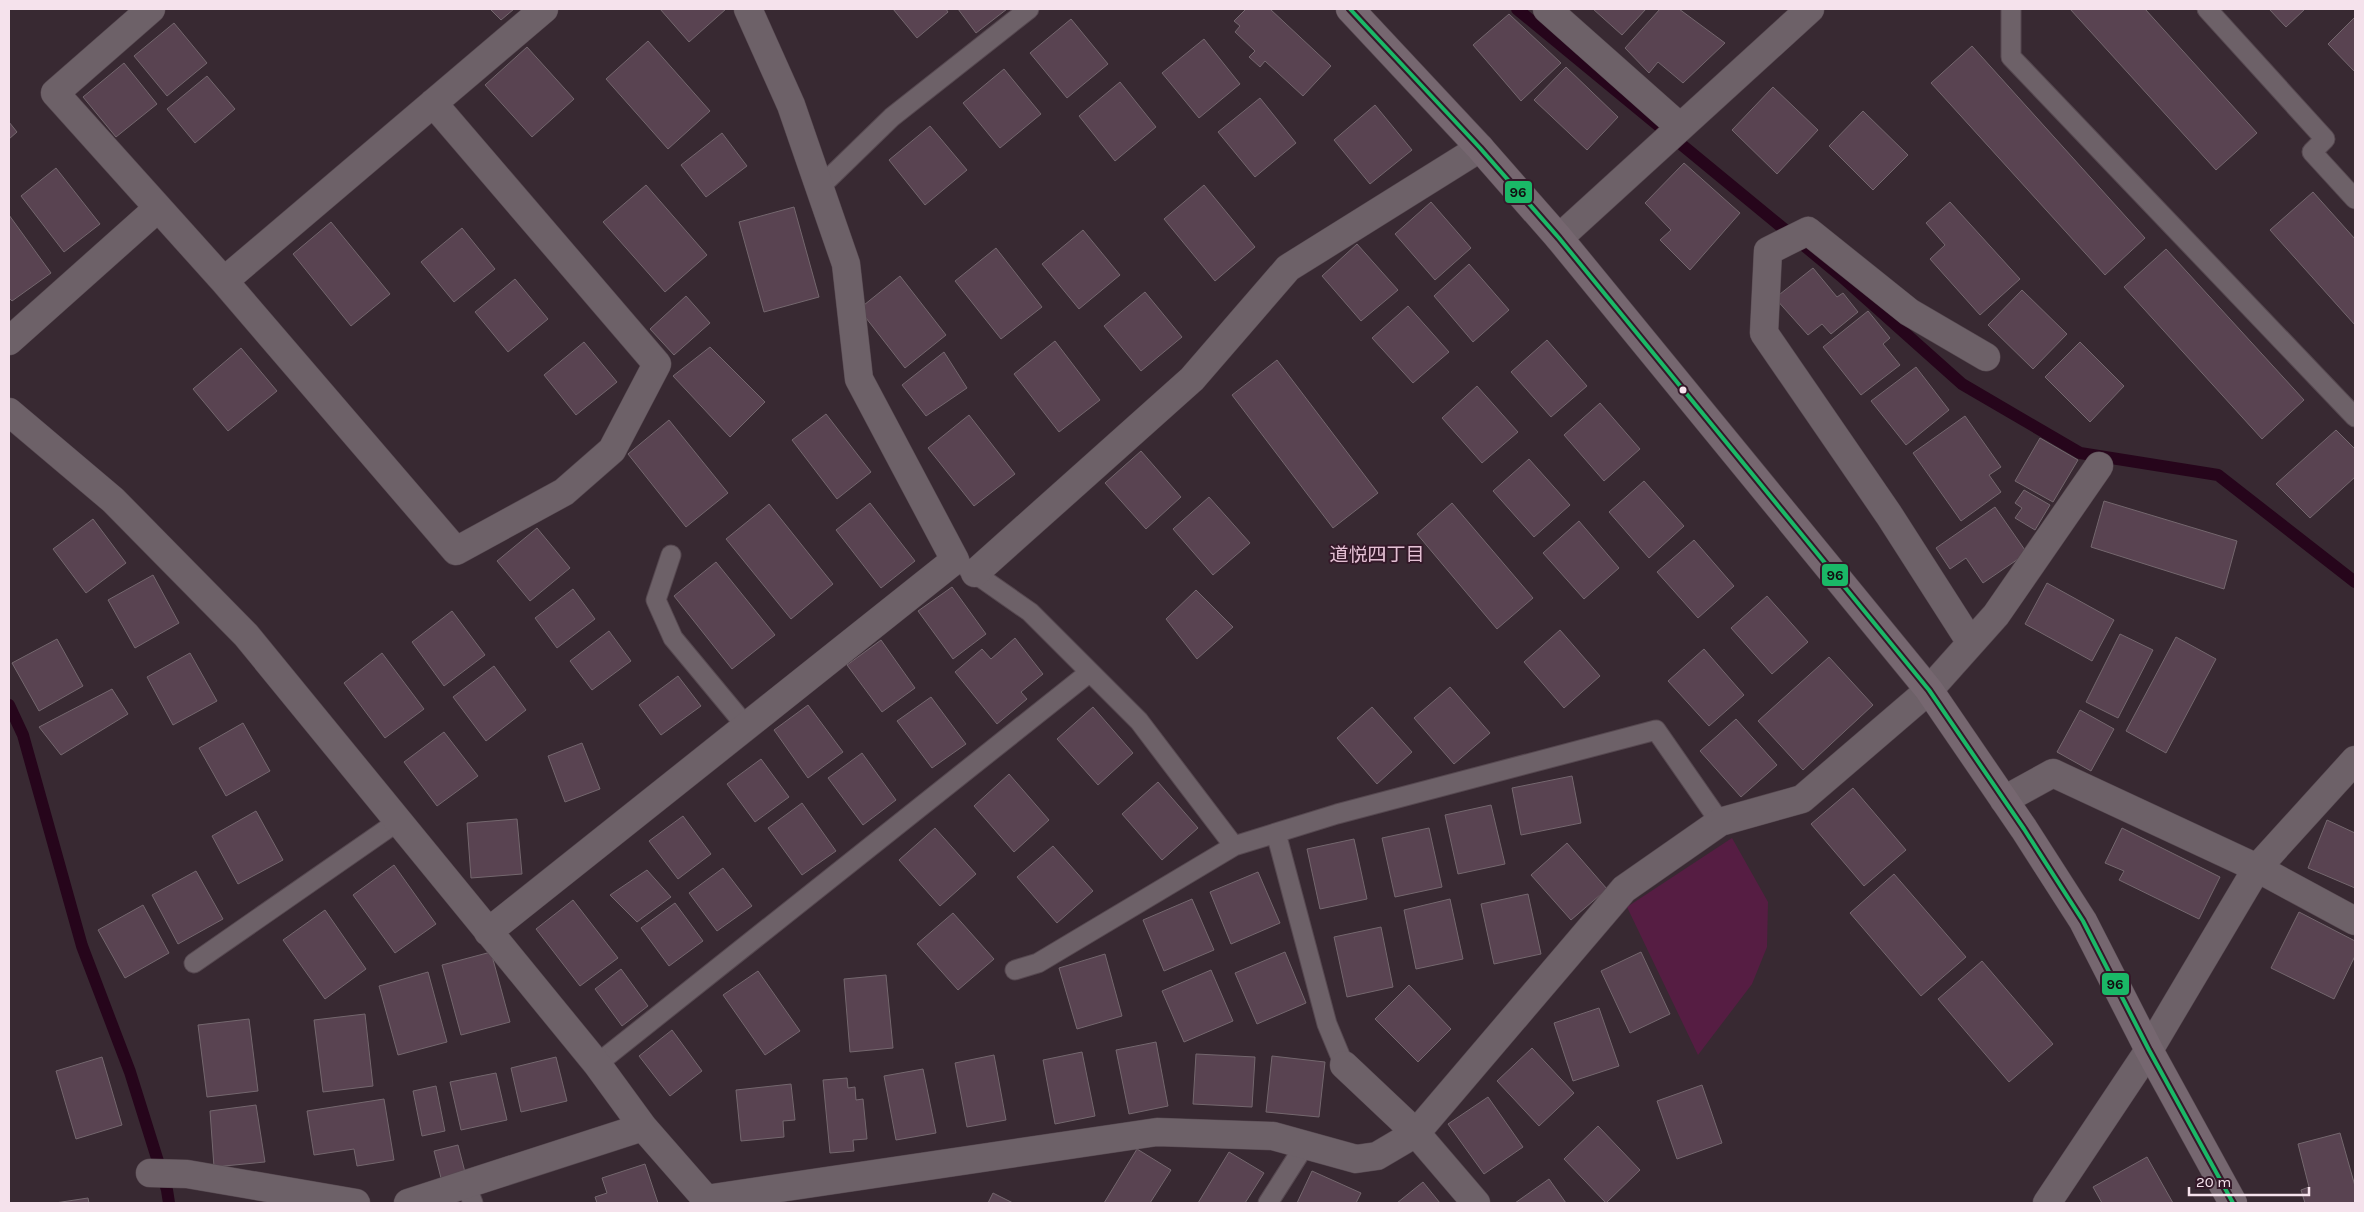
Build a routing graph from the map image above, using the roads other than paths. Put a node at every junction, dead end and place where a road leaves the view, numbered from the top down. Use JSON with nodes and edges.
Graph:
{"nodes":[{"id":1,"x":151,"y":9,"type":"edge"},
{"id":2,"x":544,"y":9,"type":"edge"},
{"id":3,"x":748,"y":9,"type":"edge"},
{"id":4,"x":1029,"y":9,"type":"edge"},
{"id":5,"x":1547,"y":9,"type":"edge"},
{"id":6,"x":1810,"y":9,"type":"edge"},
{"id":7,"x":2011,"y":9,"type":"edge"},
{"id":8,"x":2207,"y":9,"type":"edge"},
{"id":9,"x":1366,"y":13,"type":"edge"},
{"id":10,"x":433,"y":103,"type":"junction"},
{"id":11,"x":1680,"y":127,"type":"junction"},
{"id":12,"x":1480,"y":148,"type":"junction"},
{"id":13,"x":820,"y":187,"type":"junction"},
{"id":14,"x":2355,"y":199,"type":"edge"},
{"id":15,"x":158,"y":208,"type":"junction"},
{"id":16,"x":1559,"y":238,"type":"junction"},
{"id":17,"x":224,"y":281,"type":"junction"},
{"id":18,"x":9,"y":342,"type":"edge"},
{"id":19,"x":1986,"y":357,"type":"dead end"},
{"id":20,"x":9,"y":412,"type":"edge"},
{"id":21,"x":2355,"y":417,"type":"edge"},
{"id":22,"x":2099,"y":466,"type":"dead end"},
{"id":23,"x":671,"y":555,"type":"dead end"},
{"id":24,"x":965,"y":567,"type":"junction"},
{"id":25,"x":1971,"y":643,"type":"junction"},
{"id":26,"x":1090,"y":672,"type":"junction"},
{"id":27,"x":1929,"y":690,"type":"junction"},
{"id":28,"x":746,"y":726,"type":"junction"},
{"id":29,"x":2355,"y":760,"type":"edge"},
{"id":30,"x":2004,"y":800,"type":"junction"},
{"id":31,"x":397,"y":822,"type":"junction"},
{"id":32,"x":1720,"y":822,"type":"junction"},
{"id":33,"x":1276,"y":833,"type":"junction"},
{"id":34,"x":1234,"y":846,"type":"junction"},
{"id":35,"x":2257,"y":868,"type":"junction"},
{"id":36,"x":2355,"y":921,"type":"edge"},
{"id":37,"x":488,"y":932,"type":"junction"},
{"id":38,"x":194,"y":963,"type":"dead end"},
{"id":39,"x":1015,"y":970,"type":"dead end"},
{"id":40,"x":2149,"y":1050,"type":"junction"},
{"id":41,"x":597,"y":1064,"type":"junction"},
{"id":42,"x":1344,"y":1065,"type":"joint"},
{"id":43,"x":643,"y":1127,"type":"junction"},
{"id":44,"x":1416,"y":1133,"type":"junction"},
{"id":45,"x":1305,"y":1145,"type":"junction"},
{"id":46,"x":150,"y":1173,"type":"dead end"},
{"id":47,"x":469,"y":1194,"type":"edge"},
{"id":48,"x":285,"y":1197,"type":"edge"},
{"id":49,"x":707,"y":1201,"type":"edge"},
{"id":50,"x":356,"y":1203,"type":"edge"},
{"id":51,"x":408,"y":1203,"type":"edge"},
{"id":52,"x":1268,"y":1203,"type":"edge"},
{"id":53,"x":1476,"y":1203,"type":"edge"},
{"id":54,"x":2047,"y":1203,"type":"edge"},
{"id":55,"x":2233,"y":1203,"type":"edge"}],
"edges":[{"from":1,"to":15,"type":"street"},
{"from":2,"to":10,"type":"street"},
{"from":3,"to":13,"type":"street"},
{"from":4,"to":13,"type":"lane"},
{"from":5,"to":11,"type":"street"},
{"from":6,"to":11,"type":"street"},
{"from":7,"to":21,"type":"lane"},
{"from":8,"to":14,"type":"lane"},
{"from":9,"to":12,"type":"street"},
{"from":10,"to":17,"type":"street"},
{"from":10,"to":17,"type":"street"},
{"from":11,"to":16,"type":"street"},
{"from":12,"to":16,"type":"street"},
{"from":12,"to":24,"type":"street"},
{"from":13,"to":24,"type":"street"},
{"from":15,"to":17,"type":"street"},
{"from":15,"to":18,"type":"street"},
{"from":16,"to":27,"type":"street"},
{"from":19,"to":25,"type":"street"},
{"from":20,"to":31,"type":"street"},
{"from":22,"to":25,"type":"street"},
{"from":23,"to":28,"type":"lane"},
{"from":24,"to":26,"type":"lane"},
{"from":24,"to":28,"type":"street"},
{"from":25,"to":27,"type":"street"},
{"from":26,"to":34,"type":"lane"},
{"from":26,"to":41,"type":"lane"},
{"from":27,"to":30,"type":"street"},
{"from":27,"to":32,"type":"street"},
{"from":28,"to":37,"type":"street"},
{"from":29,"to":35,"type":"street"},
{"from":30,"to":35,"type":"street"},
{"from":30,"to":40,"type":"street"},
{"from":31,"to":37,"type":"street"},
{"from":31,"to":38,"type":"lane"},
{"from":32,"to":33,"type":"lane"},
{"from":32,"to":44,"type":"street"},
{"from":33,"to":34,"type":"lane"},
{"from":33,"to":42,"type":"lane"},
{"from":34,"to":39,"type":"lane"},
{"from":35,"to":36,"type":"street"},
{"from":35,"to":40,"type":"street"},
{"from":37,"to":41,"type":"street"},
{"from":40,"to":54,"type":"street"},
{"from":40,"to":55,"type":"street"},
{"from":41,"to":43,"type":"street"},
{"from":42,"to":44,"type":"street"},
{"from":43,"to":47,"type":"street"},
{"from":43,"to":49,"type":"street"},
{"from":44,"to":45,"type":"street"},
{"from":44,"to":53,"type":"street"},
{"from":45,"to":49,"type":"street"},
{"from":45,"to":52,"type":"lane"},
{"from":46,"to":48,"type":"street"},
{"from":47,"to":51,"type":"street"},
{"from":48,"to":50,"type":"street"}]}
